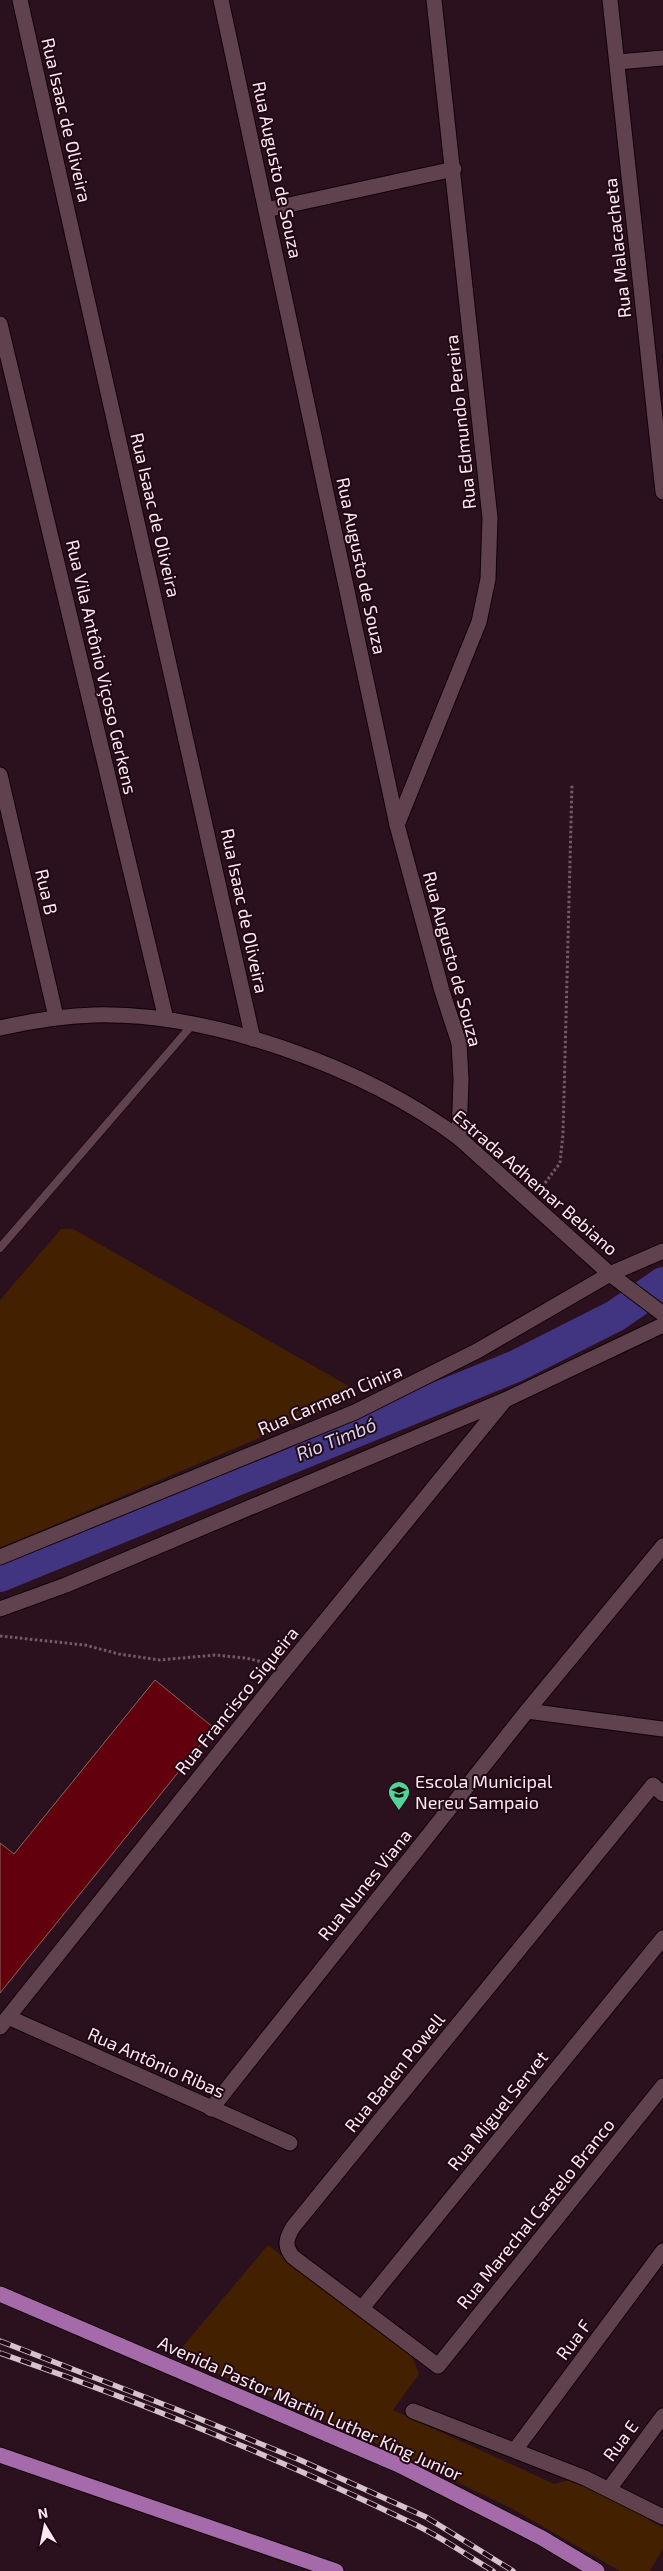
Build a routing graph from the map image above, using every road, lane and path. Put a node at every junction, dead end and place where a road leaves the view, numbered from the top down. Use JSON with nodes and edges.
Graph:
{"nodes":[{"id":1,"x":20,"y":0,"type":"edge"},
{"id":2,"x":221,"y":0,"type":"edge"},
{"id":3,"x":434,"y":0,"type":"edge"},
{"id":4,"x":610,"y":0,"type":"edge"},
{"id":5,"x":663,"y":58,"type":"edge"},
{"id":6,"x":618,"y":62,"type":"junction"},
{"id":7,"x":454,"y":169,"type":"junction"},
{"id":8,"x":266,"y":210,"type":"junction"},
{"id":9,"x":0,"y":324,"type":"edge"},
{"id":10,"x":660,"y":445,"type":"edge"},
{"id":11,"x":663,"y":492,"type":"edge"},
{"id":12,"x":0,"y":775,"type":"edge"},
{"id":13,"x":572,"y":784,"type":"dead end"},
{"id":14,"x":397,"y":824,"type":"junction"},
{"id":15,"x":56,"y":1018,"type":"junction"},
{"id":16,"x":166,"y":1019,"type":"junction"},
{"id":17,"x":192,"y":1025,"type":"junction"},
{"id":18,"x":0,"y":1028,"type":"edge"},
{"id":19,"x":253,"y":1039,"type":"junction"},
{"id":20,"x":459,"y":1138,"type":"junction"},
{"id":21,"x":530,"y":1202,"type":"junction"},
{"id":22,"x":0,"y":1248,"type":"edge"},
{"id":23,"x":663,"y":1251,"type":"edge"},
{"id":24,"x":610,"y":1274,"type":"junction"},
{"id":25,"x":661,"y":1317,"type":"edge"},
{"id":26,"x":505,"y":1400,"type":"junction"},
{"id":27,"x":663,"y":1546,"type":"edge"},
{"id":28,"x":0,"y":1557,"type":"edge"},
{"id":29,"x":0,"y":1609,"type":"edge"},
{"id":30,"x":0,"y":1636,"type":"edge"},
{"id":31,"x":286,"y":1669,"type":"junction"},
{"id":32,"x":527,"y":1711,"type":"junction"},
{"id":33,"x":663,"y":1729,"type":"edge"},
{"id":34,"x":663,"y":1794,"type":"edge"},
{"id":35,"x":663,"y":1938,"type":"edge"},
{"id":36,"x":4,"y":2022,"type":"edge"},
{"id":37,"x":663,"y":2086,"type":"edge"},
{"id":38,"x":211,"y":2109,"type":"junction"},
{"id":39,"x":290,"y":2143,"type":"dead end"},
{"id":40,"x":663,"y":2251,"type":"edge"},
{"id":41,"x":0,"y":2294,"type":"edge"},
{"id":42,"x":362,"y":2308,"type":"junction"},
{"id":43,"x":438,"y":2366,"type":"joint"},
{"id":44,"x":413,"y":2410,"type":"dead end"},
{"id":45,"x":663,"y":2416,"type":"edge"},
{"id":46,"x":515,"y":2450,"type":"junction"},
{"id":47,"x":0,"y":2455,"type":"edge"},
{"id":48,"x":609,"y":2489,"type":"junction"},
{"id":49,"x":663,"y":2517,"type":"edge"},
{"id":50,"x":336,"y":2571,"type":"edge"},
{"id":51,"x":597,"y":2571,"type":"edge"}],
"edges":[{"from":1,"to":19,"type":"street","name":"Rua Isaac de Oliveira"},
{"from":2,"to":8,"type":"street","name":"Rua Augusto de Souza"},
{"from":3,"to":7,"type":"street","name":"Rua Edmundo Pereira"},
{"from":4,"to":6,"type":"street","name":"Rua Malacacheta"},
{"from":5,"to":6,"type":"street"},
{"from":6,"to":10,"type":"street","name":"Rua Malacacheta"},
{"from":7,"to":8,"type":"street"},
{"from":7,"to":14,"type":"street","name":"Rua Edmundo Pereira"},
{"from":8,"to":14,"type":"street","name":"Rua Augusto de Souza"},
{"from":9,"to":16,"type":"street","name":"Rua Vila Antônio Viçoso Gerkens"},
{"from":10,"to":11,"type":"street","name":"Rua Malacacheta"},
{"from":12,"to":15,"type":"street","name":"Rua B"},
{"from":13,"to":21,"type":"path"},
{"from":14,"to":20,"type":"street","name":"Rua Augusto de Souza"},
{"from":15,"to":16,"type":"street","name":"Estrada Adhemar Bebiano"},
{"from":15,"to":18,"type":"street","name":"Estrada Adhemar Bebiano"},
{"from":16,"to":17,"type":"street","name":"Estrada Adhemar Bebiano"},
{"from":17,"to":19,"type":"street","name":"Estrada Adhemar Bebiano"},
{"from":17,"to":22,"type":"lane"},
{"from":19,"to":20,"type":"street","name":"Estrada Adhemar Bebiano"},
{"from":20,"to":21,"type":"street","name":"Estrada Adhemar Bebiano"},
{"from":21,"to":24,"type":"street","name":"Estrada Adhemar Bebiano"},
{"from":23,"to":24,"type":"street","name":"Rua Carmem Cinira"},
{"from":24,"to":25,"type":"street","name":"Estrada Adhemar Bebiano"},
{"from":24,"to":28,"type":"street","name":"Rua Carmem Cinira"},
{"from":25,"to":26,"type":"street"},
{"from":26,"to":29,"type":"street"},
{"from":26,"to":31,"type":"street","name":"Rua Francisco Siqueira"},
{"from":27,"to":32,"type":"street","name":"Rua Nunes Viana"},
{"from":30,"to":31,"type":"path"},
{"from":31,"to":36,"type":"street","name":"Rua Francisco Siqueira"},
{"from":32,"to":33,"type":"street"},
{"from":32,"to":38,"type":"street","name":"Rua Nunes Viana"},
{"from":34,"to":42,"type":"street","name":"Rua Baden Powell"},
{"from":35,"to":42,"type":"street","name":"Rua Miguel Servet"},
{"from":36,"to":38,"type":"street","name":"Rua Antônio Ribas"},
{"from":37,"to":43,"type":"street","name":"Rua Marechal Castelo Branco"},
{"from":38,"to":39,"type":"street","name":"Rua Antônio Ribas"},
{"from":40,"to":46,"type":"street","name":"Rua F"},
{"from":41,"to":51,"type":"main road","name":"Avenida Pastor Martin Luther King Junior"},
{"from":42,"to":43,"type":"street","name":"Rua Baden Powell"},
{"from":44,"to":46,"type":"street"},
{"from":45,"to":48,"type":"street","name":"Rua E"},
{"from":46,"to":48,"type":"street"},
{"from":47,"to":50,"type":"main road"},
{"from":48,"to":49,"type":"street"}]}
